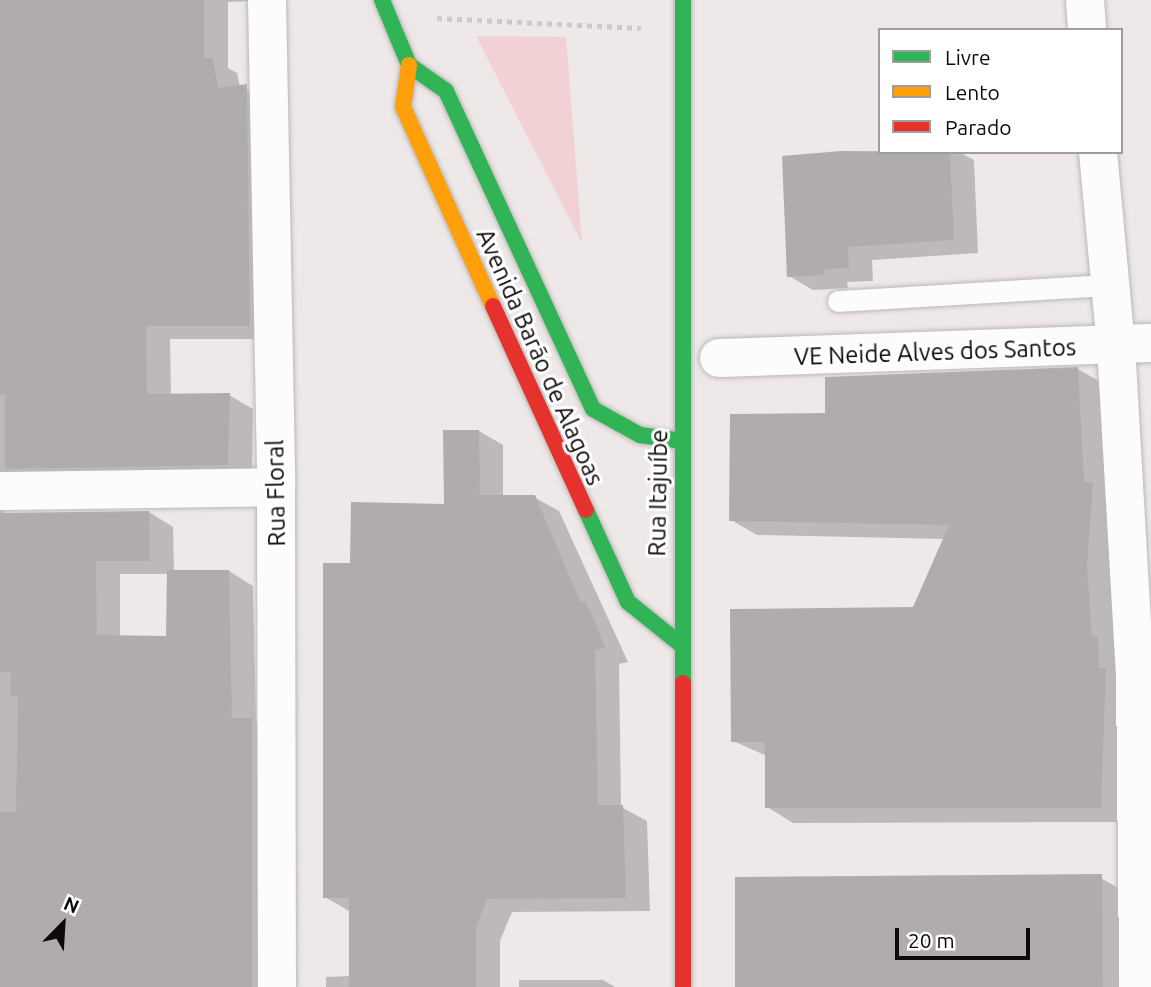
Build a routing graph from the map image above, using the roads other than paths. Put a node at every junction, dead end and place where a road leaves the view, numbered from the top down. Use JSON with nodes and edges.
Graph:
{"nodes":[{"id":1,"x":268,"y":0,"type":"edge"},
{"id":2,"x":382,"y":0,"type":"edge"},
{"id":3,"x":682,"y":0,"type":"edge"},
{"id":4,"x":1085,"y":0,"type":"edge"},
{"id":5,"x":1087,"y":28,"type":"edge"},
{"id":6,"x":409,"y":65,"type":"junction"},
{"id":7,"x":1098,"y":154,"type":"edge"},
{"id":8,"x":1110,"y":285,"type":"junction"},
{"id":9,"x":838,"y":301,"type":"dead end"},
{"id":10,"x":1133,"y":345,"type":"edge"},
{"id":11,"x":719,"y":358,"type":"dead end"},
{"id":12,"x":682,"y":441,"type":"junction"},
{"id":13,"x":276,"y":487,"type":"junction"},
{"id":14,"x":0,"y":491,"type":"edge"},
{"id":15,"x":680,"y":644,"type":"junction"},
{"id":16,"x":277,"y":987,"type":"edge"},
{"id":17,"x":683,"y":987,"type":"edge"},
{"id":18,"x":1138,"y":987,"type":"edge"}],
"edges":[{"from":1,"to":13,"type":"street","name":"Rua Floral"},
{"from":2,"to":6,"type":"main road"},
{"from":3,"to":12,"type":"main road","name":"Rua Itajuíbe"},
{"from":4,"to":5,"type":"street"},
{"from":6,"to":12,"type":"main road","name":"Avenida Barão de Alagoas"},
{"from":6,"to":15,"type":"main road","name":"Avenida Barão de Alagoas"},
{"from":7,"to":8,"type":"street"},
{"from":8,"to":9,"type":"lane"},
{"from":8,"to":10,"type":"street"},
{"from":10,"to":11,"type":"street","name":"VE Neide Alves dos Santos"},
{"from":10,"to":18,"type":"street"},
{"from":12,"to":15,"type":"main road","name":"Rua Itajuíbe"},
{"from":13,"to":14,"type":"street"},
{"from":13,"to":16,"type":"street","name":"Rua Floral"},
{"from":15,"to":17,"type":"main road","name":"Rua Itajuíbe"}]}
